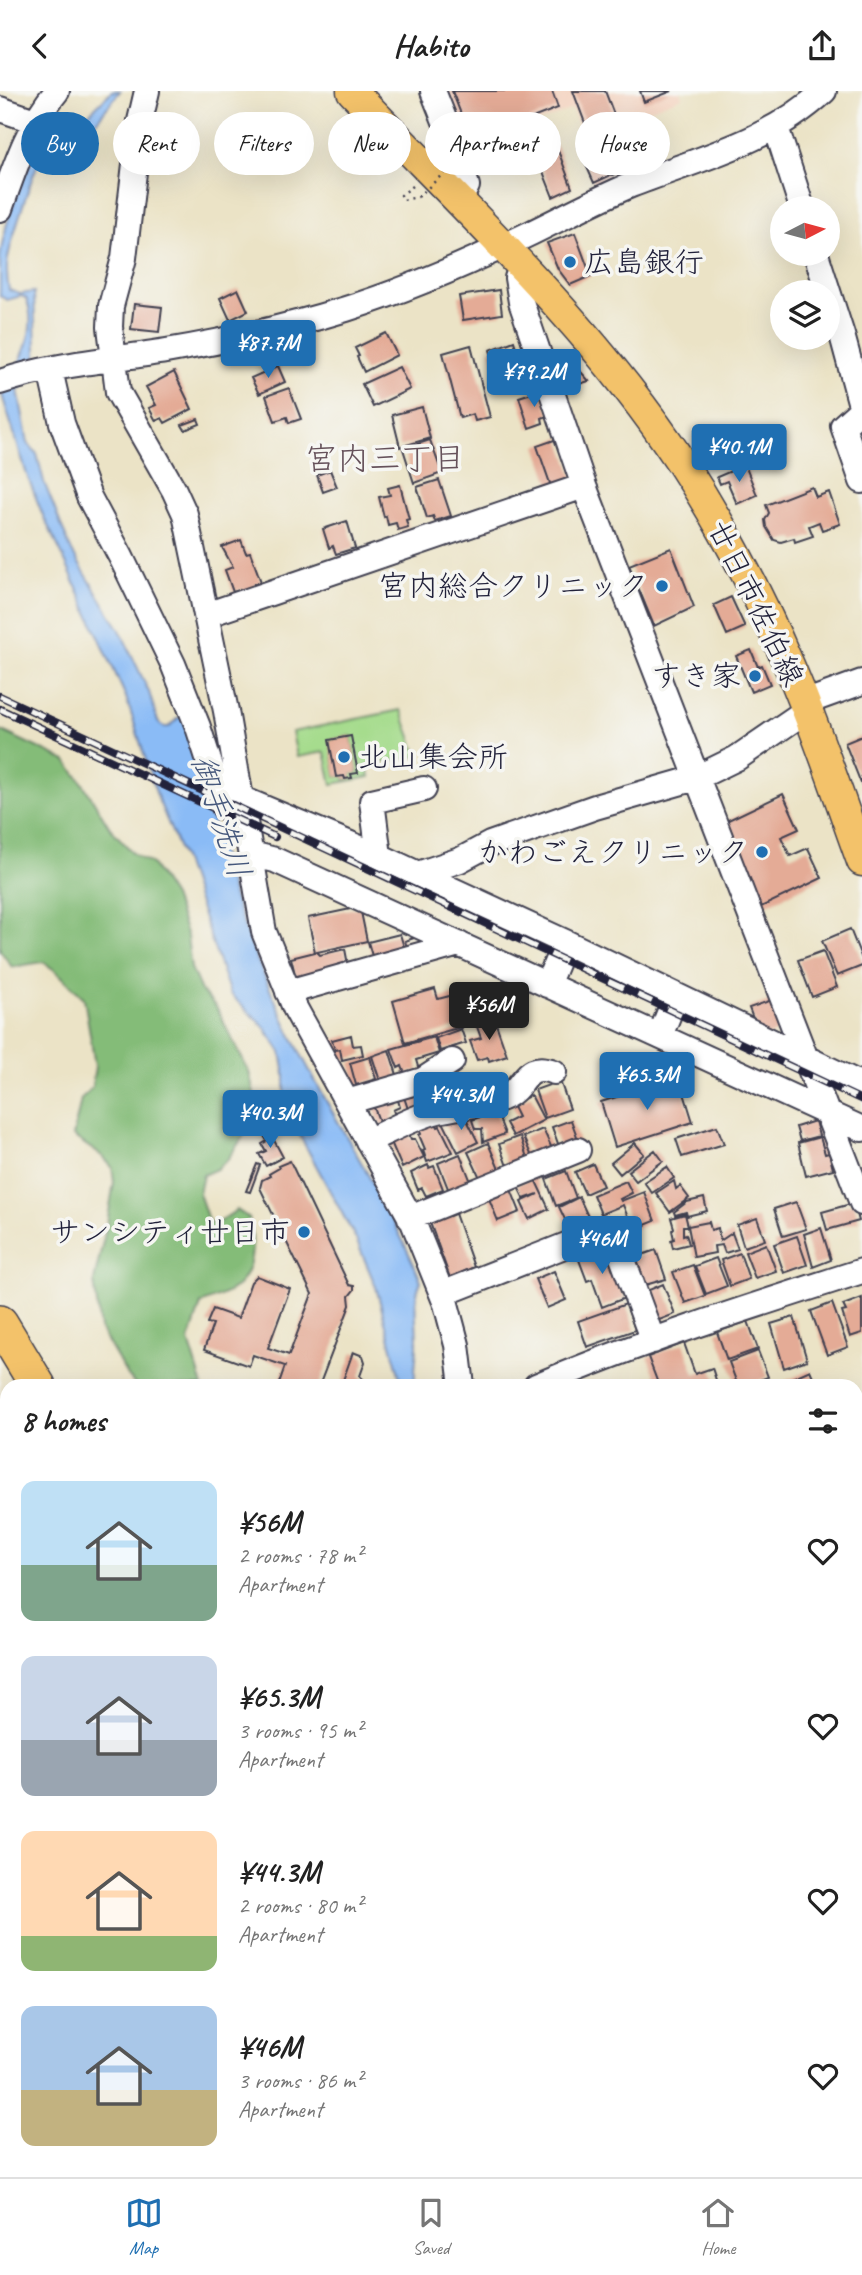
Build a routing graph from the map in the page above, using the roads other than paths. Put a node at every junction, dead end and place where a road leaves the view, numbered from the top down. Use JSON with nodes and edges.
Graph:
{"nodes":[{"id":1,"x":57,"y":91,"type":"edge"},
{"id":2,"x":147,"y":91,"type":"edge"},
{"id":3,"x":352,"y":91,"type":"edge"},
{"id":4,"x":433,"y":91,"type":"edge"},
{"id":5,"x":824,"y":91,"type":"edge"},
{"id":6,"x":0,"y":109,"type":"edge"},
{"id":7,"x":41,"y":112,"type":"edge"},
{"id":8,"x":21,"y":116,"type":"edge"},
{"id":9,"x":776,"y":127,"type":"junction"},
{"id":10,"x":21,"y":153,"type":"edge"},
{"id":11,"x":798,"y":196,"type":"edge"},
{"id":12,"x":459,"y":202,"type":"junction"},
{"id":13,"x":0,"y":209,"type":"edge"},
{"id":14,"x":512,"y":256,"type":"junction"},
{"id":15,"x":820,"y":266,"type":"edge"},
{"id":16,"x":113,"y":360,"type":"junction"},
{"id":17,"x":50,"y":369,"type":"junction"},
{"id":18,"x":0,"y":382,"type":"edge"},
{"id":19,"x":862,"y":481,"type":"edge"},
{"id":20,"x":584,"y":486,"type":"junction"},
{"id":21,"x":206,"y":615,"type":"junction"},
{"id":22,"x":862,"y":682,"type":"edge"},
{"id":23,"x":805,"y":707,"type":"junction"},
{"id":24,"x":696,"y":778,"type":"junction"},
{"id":25,"x":424,"y":789,"type":"dead end"},
{"id":26,"x":241,"y":807,"type":"junction"},
{"id":27,"x":379,"y":856,"type":"junction"},
{"id":28,"x":251,"y":857,"type":"junction"},
{"id":29,"x":862,"y":861,"type":"edge"},
{"id":30,"x":418,"y":874,"type":"junction"},
{"id":31,"x":565,"y":942,"type":"junction"},
{"id":32,"x":458,"y":944,"type":"junction"},
{"id":33,"x":547,"y":985,"type":"junction"},
{"id":34,"x":288,"y":992,"type":"junction"},
{"id":35,"x":676,"y":996,"type":"junction"},
{"id":36,"x":660,"y":1036,"type":"junction"},
{"id":37,"x":808,"y":1060,"type":"junction"},
{"id":38,"x":452,"y":1061,"type":"dead end"},
{"id":39,"x":554,"y":1072,"type":"dead end"},
{"id":40,"x":862,"y":1085,"type":"edge"},
{"id":41,"x":347,"y":1103,"type":"junction"},
{"id":42,"x":827,"y":1113,"type":"junction"},
{"id":43,"x":862,"y":1129,"type":"edge"},
{"id":44,"x":368,"y":1140,"type":"junction"},
{"id":45,"x":578,"y":1150,"type":"dead end"},
{"id":46,"x":862,"y":1203,"type":"edge"},
{"id":47,"x":410,"y":1218,"type":"junction"},
{"id":48,"x":862,"y":1271,"type":"edge"},
{"id":49,"x":443,"y":1294,"type":"junction"},
{"id":50,"x":0,"y":1323,"type":"edge"},
{"id":51,"x":653,"y":1341,"type":"junction"},
{"id":52,"x":34,"y":1379,"type":"edge"},
{"id":53,"x":461,"y":1379,"type":"edge"},
{"id":54,"x":553,"y":1379,"type":"edge"}],
"edges":[{"from":1,"to":7,"type":"street"},
{"from":2,"to":16,"type":"street"},
{"from":3,"to":12,"type":"main road","name":"廿日市佐伯線"},
{"from":4,"to":12,"type":"street"},
{"from":5,"to":9,"type":"street"},
{"from":6,"to":8,"type":"street"},
{"from":9,"to":11,"type":"street"},
{"from":9,"to":14,"type":"street"},
{"from":10,"to":13,"type":"street"},
{"from":12,"to":14,"type":"main road","name":"廿日市佐伯線"},
{"from":14,"to":16,"type":"street"},
{"from":14,"to":20,"type":"street"},
{"from":14,"to":23,"type":"main road","name":"廿日市佐伯線"},
{"from":15,"to":19,"type":"street"},
{"from":16,"to":17,"type":"street"},
{"from":16,"to":21,"type":"street"},
{"from":17,"to":18,"type":"street"},
{"from":17,"to":26,"type":"street"},
{"from":20,"to":21,"type":"street"},
{"from":20,"to":24,"type":"street"},
{"from":21,"to":26,"type":"street"},
{"from":22,"to":23,"type":"street"},
{"from":23,"to":24,"type":"street"},
{"from":23,"to":29,"type":"main road","name":"廿日市佐伯線"},
{"from":24,"to":30,"type":"street"},
{"from":24,"to":37,"type":"street"},
{"from":25,"to":27,"type":"street"},
{"from":26,"to":27,"type":"street"},
{"from":26,"to":28,"type":"street"},
{"from":27,"to":30,"type":"street"},
{"from":28,"to":32,"type":"street"},
{"from":28,"to":34,"type":"street"},
{"from":30,"to":31,"type":"street"},
{"from":31,"to":33,"type":"street"},
{"from":31,"to":35,"type":"street"},
{"from":32,"to":33,"type":"street"},
{"from":32,"to":34,"type":"street"},
{"from":33,"to":36,"type":"street"},
{"from":34,"to":41,"type":"street"},
{"from":35,"to":36,"type":"street"},
{"from":35,"to":37,"type":"street"},
{"from":36,"to":42,"type":"street"},
{"from":37,"to":40,"type":"street"},
{"from":37,"to":42,"type":"street"},
{"from":38,"to":41,"type":"street"},
{"from":39,"to":44,"type":"street"},
{"from":41,"to":44,"type":"street"},
{"from":42,"to":43,"type":"street"},
{"from":42,"to":46,"type":"street"},
{"from":44,"to":47,"type":"street"},
{"from":45,"to":47,"type":"street"},
{"from":47,"to":49,"type":"street"},
{"from":48,"to":51,"type":"street"},
{"from":49,"to":51,"type":"street"},
{"from":49,"to":53,"type":"street"},
{"from":50,"to":52,"type":"highway"},
{"from":51,"to":54,"type":"street"}]}
